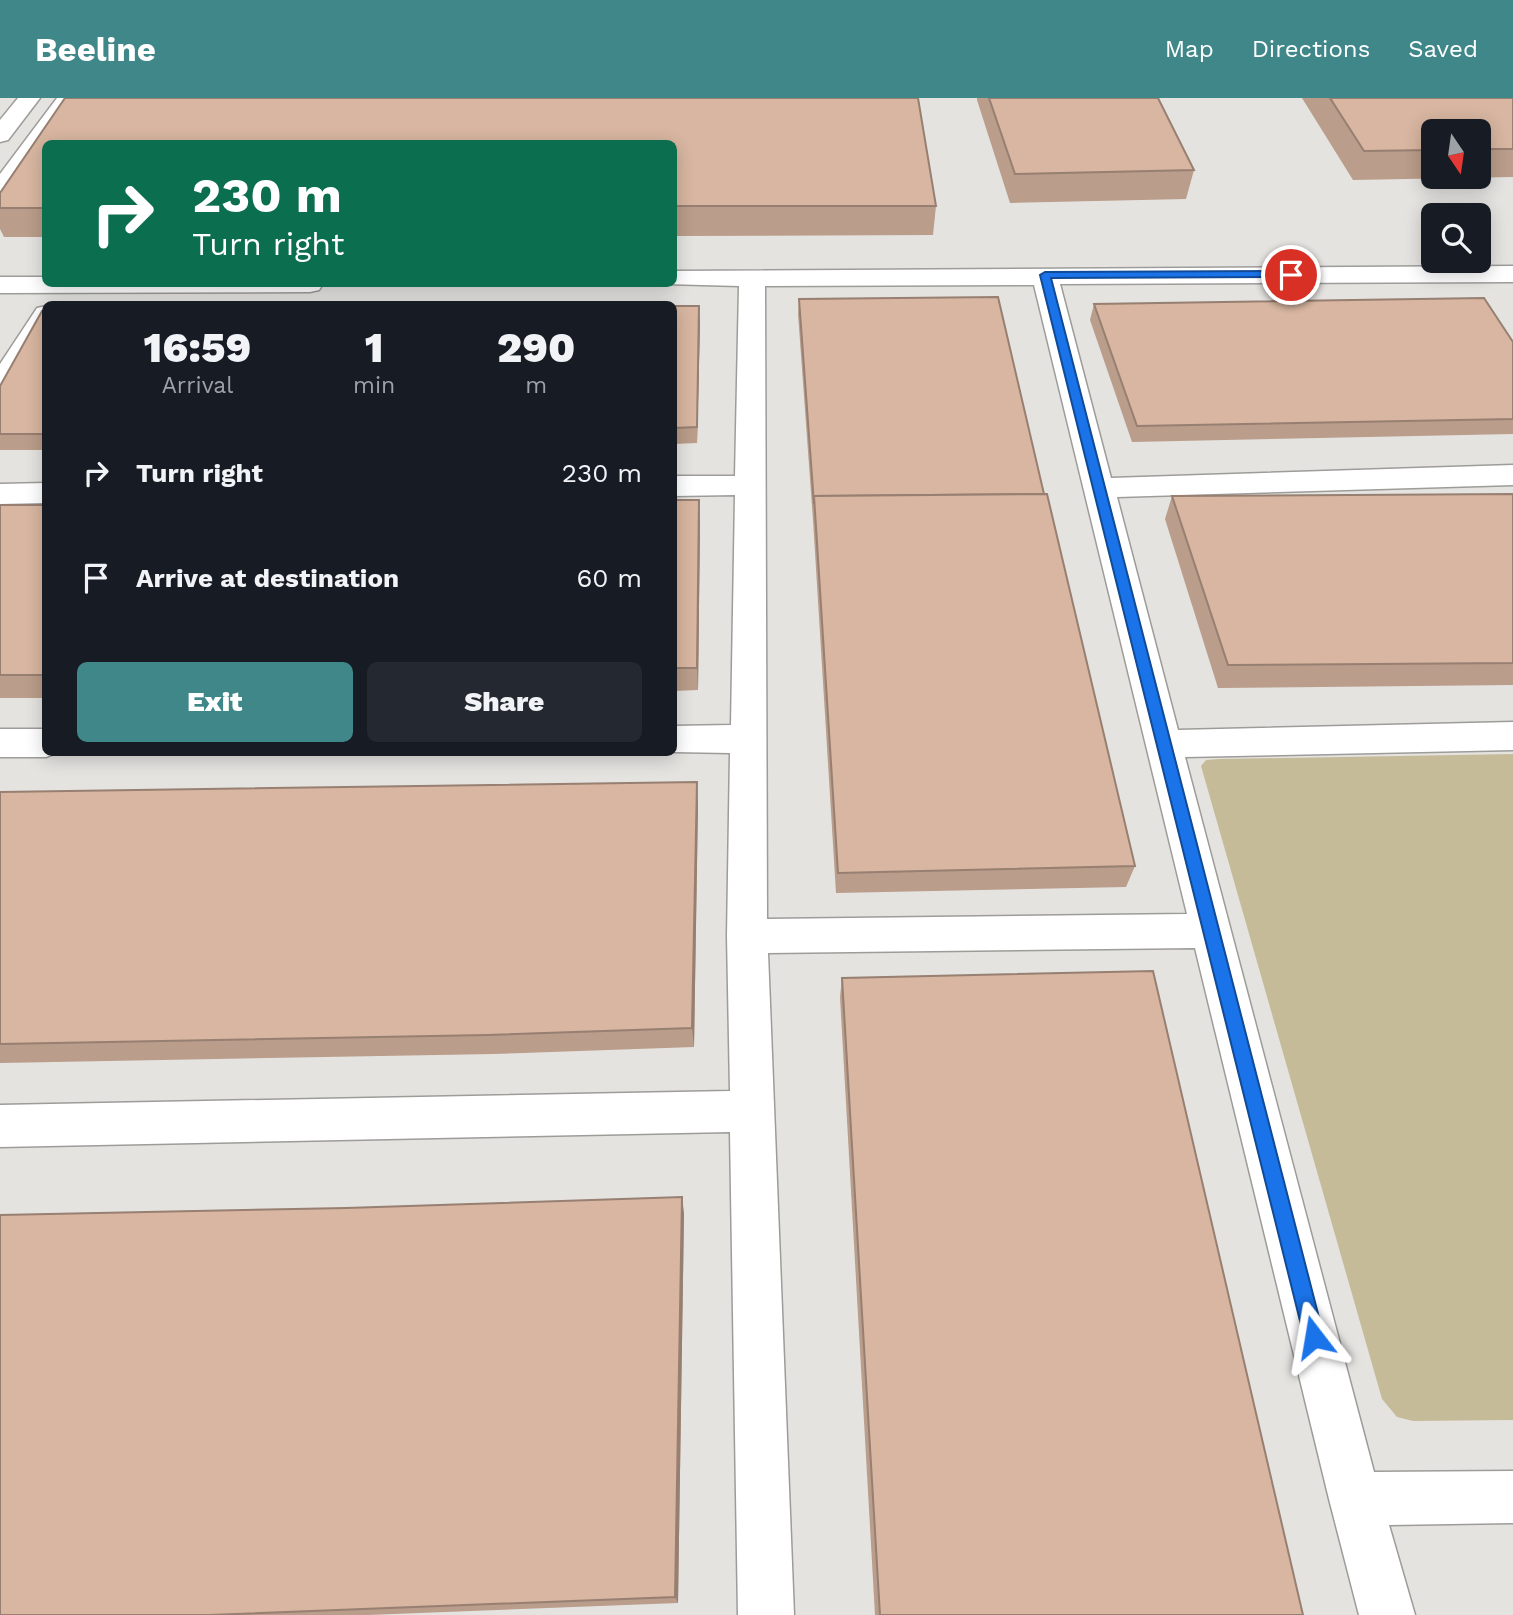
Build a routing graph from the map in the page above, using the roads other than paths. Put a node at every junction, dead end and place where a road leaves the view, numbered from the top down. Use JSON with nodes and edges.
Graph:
{"nodes":[{"id":1,"x":29,"y":98,"type":"edge"},
{"id":2,"x":68,"y":98,"type":"edge"},
{"id":3,"x":0,"y":135,"type":"edge"},
{"id":4,"x":0,"y":190,"type":"edge"},
{"id":5,"x":1045,"y":275,"type":"junction"},
{"id":6,"x":1512,"y":276,"type":"edge"},
{"id":7,"x":751,"y":278,"type":"junction"},
{"id":8,"x":677,"y":279,"type":"edge"},
{"id":9,"x":0,"y":285,"type":"edge"},
{"id":10,"x":247,"y":287,"type":"edge"},
{"id":11,"x":57,"y":296,"type":"edge"},
{"id":12,"x":42,"y":320,"type":"edge"},
{"id":13,"x":0,"y":386,"type":"edge"},
{"id":14,"x":1513,"y":475,"type":"edge"},
{"id":15,"x":750,"y":485,"type":"junction"},
{"id":16,"x":677,"y":486,"type":"edge"},
{"id":17,"x":1099,"y":488,"type":"junction"},
{"id":18,"x":42,"y":493,"type":"edge"},
{"id":19,"x":0,"y":494,"type":"edge"},
{"id":20,"x":1513,"y":736,"type":"edge"},
{"id":21,"x":677,"y":739,"type":"edge"},
{"id":22,"x":748,"y":739,"type":"junction"},
{"id":23,"x":0,"y":743,"type":"edge"},
{"id":24,"x":42,"y":743,"type":"edge"},
{"id":25,"x":1165,"y":744,"type":"junction"},
{"id":26,"x":1211,"y":931,"type":"junction"},
{"id":27,"x":747,"y":936,"type":"junction"},
{"id":28,"x":753,"y":1111,"type":"junction"},
{"id":29,"x":0,"y":1126,"type":"edge"},
{"id":30,"x":1513,"y":1497,"type":"edge"},
{"id":31,"x":1355,"y":1499,"type":"junction"},
{"id":32,"x":766,"y":1615,"type":"edge"},
{"id":33,"x":1387,"y":1615,"type":"edge"}],
"edges":[{"from":1,"to":3,"type":"street"},
{"from":2,"to":4,"type":"street"},
{"from":5,"to":6,"type":"street"},
{"from":5,"to":7,"type":"street"},
{"from":5,"to":17,"type":"street"},
{"from":7,"to":8,"type":"street"},
{"from":7,"to":15,"type":"street"},
{"from":9,"to":11,"type":"street"},
{"from":10,"to":11,"type":"street"},
{"from":12,"to":13,"type":"street"},
{"from":14,"to":17,"type":"street"},
{"from":15,"to":16,"type":"street"},
{"from":15,"to":22,"type":"street"},
{"from":17,"to":25,"type":"street"},
{"from":18,"to":19,"type":"street"},
{"from":20,"to":25,"type":"street"},
{"from":21,"to":22,"type":"street"},
{"from":22,"to":27,"type":"street"},
{"from":23,"to":24,"type":"street"},
{"from":25,"to":26,"type":"street"},
{"from":26,"to":27,"type":"street"},
{"from":26,"to":31,"type":"street"},
{"from":27,"to":28,"type":"street"},
{"from":28,"to":29,"type":"street"},
{"from":28,"to":32,"type":"street"},
{"from":30,"to":31,"type":"street"},
{"from":31,"to":33,"type":"street"}]}
